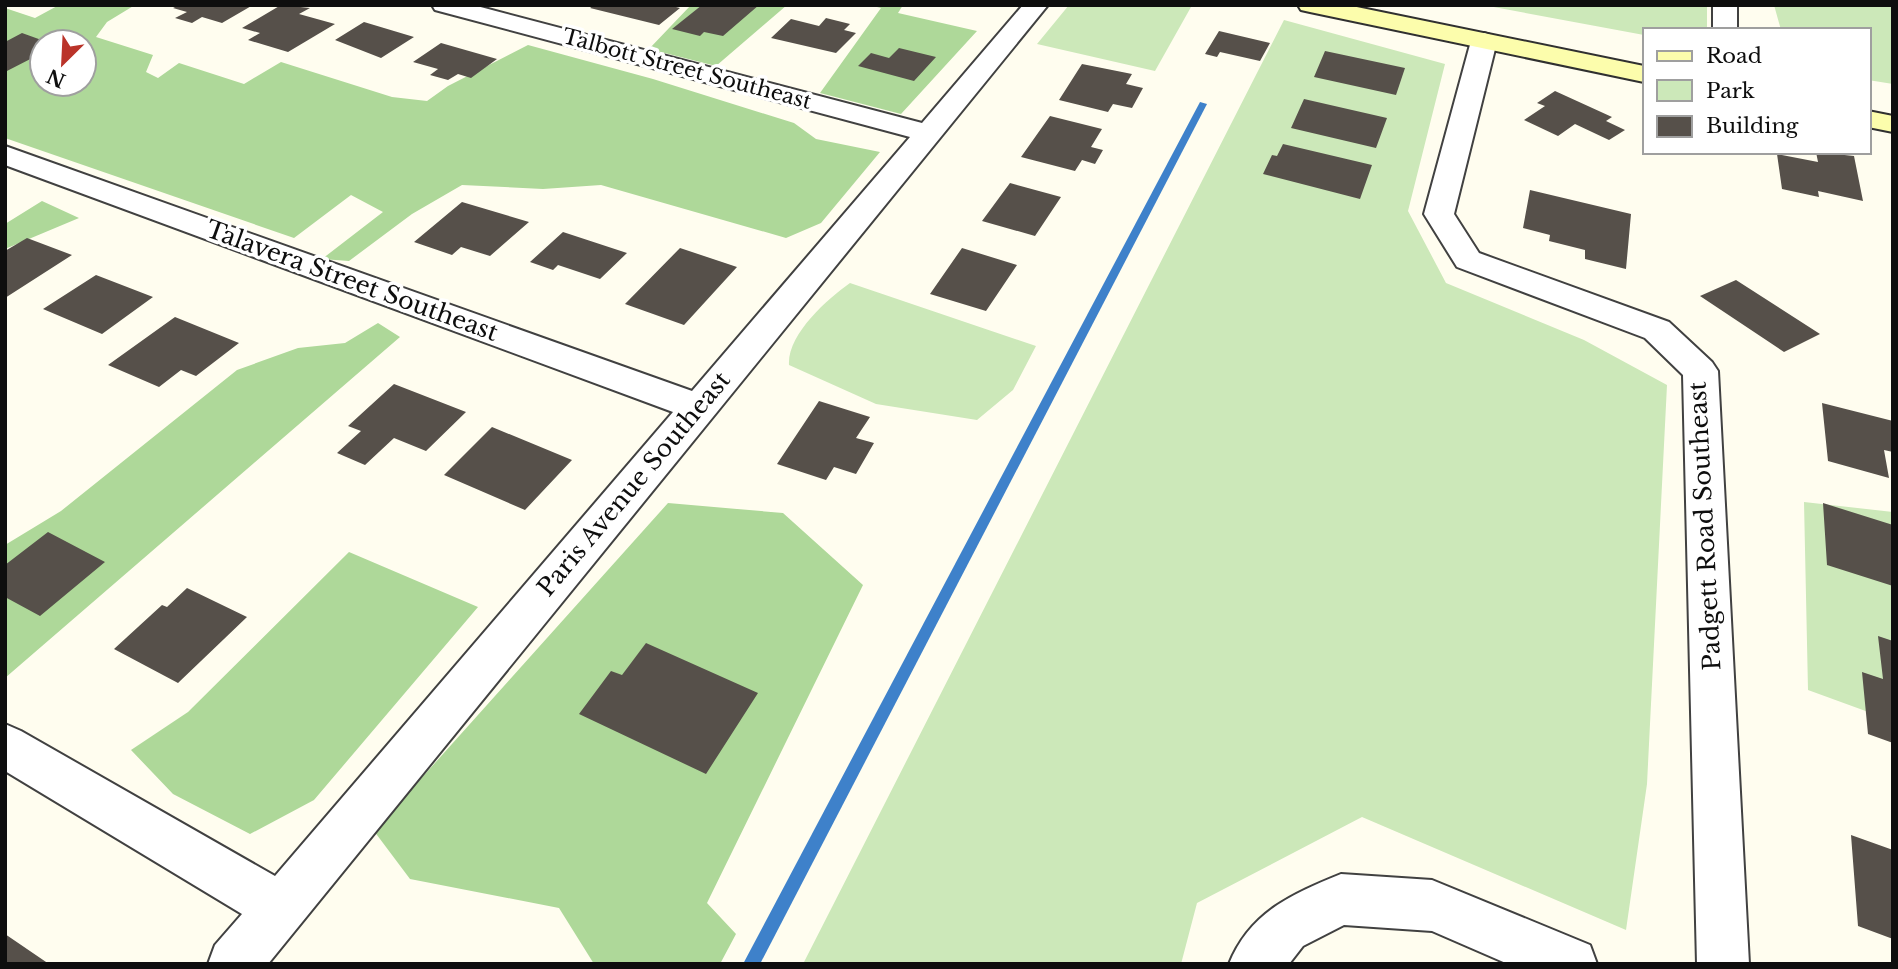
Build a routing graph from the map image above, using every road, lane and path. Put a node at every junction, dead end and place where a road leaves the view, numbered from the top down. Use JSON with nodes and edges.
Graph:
{"nodes":[{"id":1,"x":444,"y":5,"type":"edge"},
{"id":2,"x":1036,"y":5,"type":"edge"},
{"id":3,"x":1310,"y":5,"type":"edge"},
{"id":4,"x":1725,"y":5,"type":"edge"},
{"id":5,"x":1725,"y":28,"type":"edge"},
{"id":6,"x":1484,"y":41,"type":"junction"},
{"id":7,"x":1643,"y":74,"type":"edge"},
{"id":8,"x":1870,"y":119,"type":"edge"},
{"id":9,"x":1893,"y":124,"type":"edge"},
{"id":10,"x":929,"y":133,"type":"junction"},
{"id":11,"x":5,"y":155,"type":"edge"},
{"id":12,"x":698,"y":407,"type":"junction"},
{"id":13,"x":5,"y":746,"type":"edge"},
{"id":14,"x":281,"y":908,"type":"junction"},
{"id":15,"x":234,"y":964,"type":"edge"},
{"id":16,"x":1255,"y":964,"type":"edge"},
{"id":17,"x":1571,"y":964,"type":"edge"},
{"id":18,"x":1723,"y":964,"type":"edge"}],
"edges":[{"from":1,"to":10,"type":"street","name":"Talbott Street Southeast"},
{"from":2,"to":10,"type":"street","name":"Paris Avenue Southeast"},
{"from":3,"to":6,"type":"street"},
{"from":4,"to":5,"type":"street"},
{"from":6,"to":7,"type":"street"},
{"from":6,"to":18,"type":"street","name":"Padgett Road Southeast"},
{"from":8,"to":9,"type":"street"},
{"from":10,"to":12,"type":"street","name":"Paris Avenue Southeast"},
{"from":11,"to":12,"type":"street","name":"Talavera Street Southeast"},
{"from":12,"to":14,"type":"street","name":"Paris Avenue Southeast"},
{"from":13,"to":14,"type":"street"},
{"from":14,"to":15,"type":"street","name":"Paris Avenue Southeast"},
{"from":16,"to":17,"type":"street"}]}
